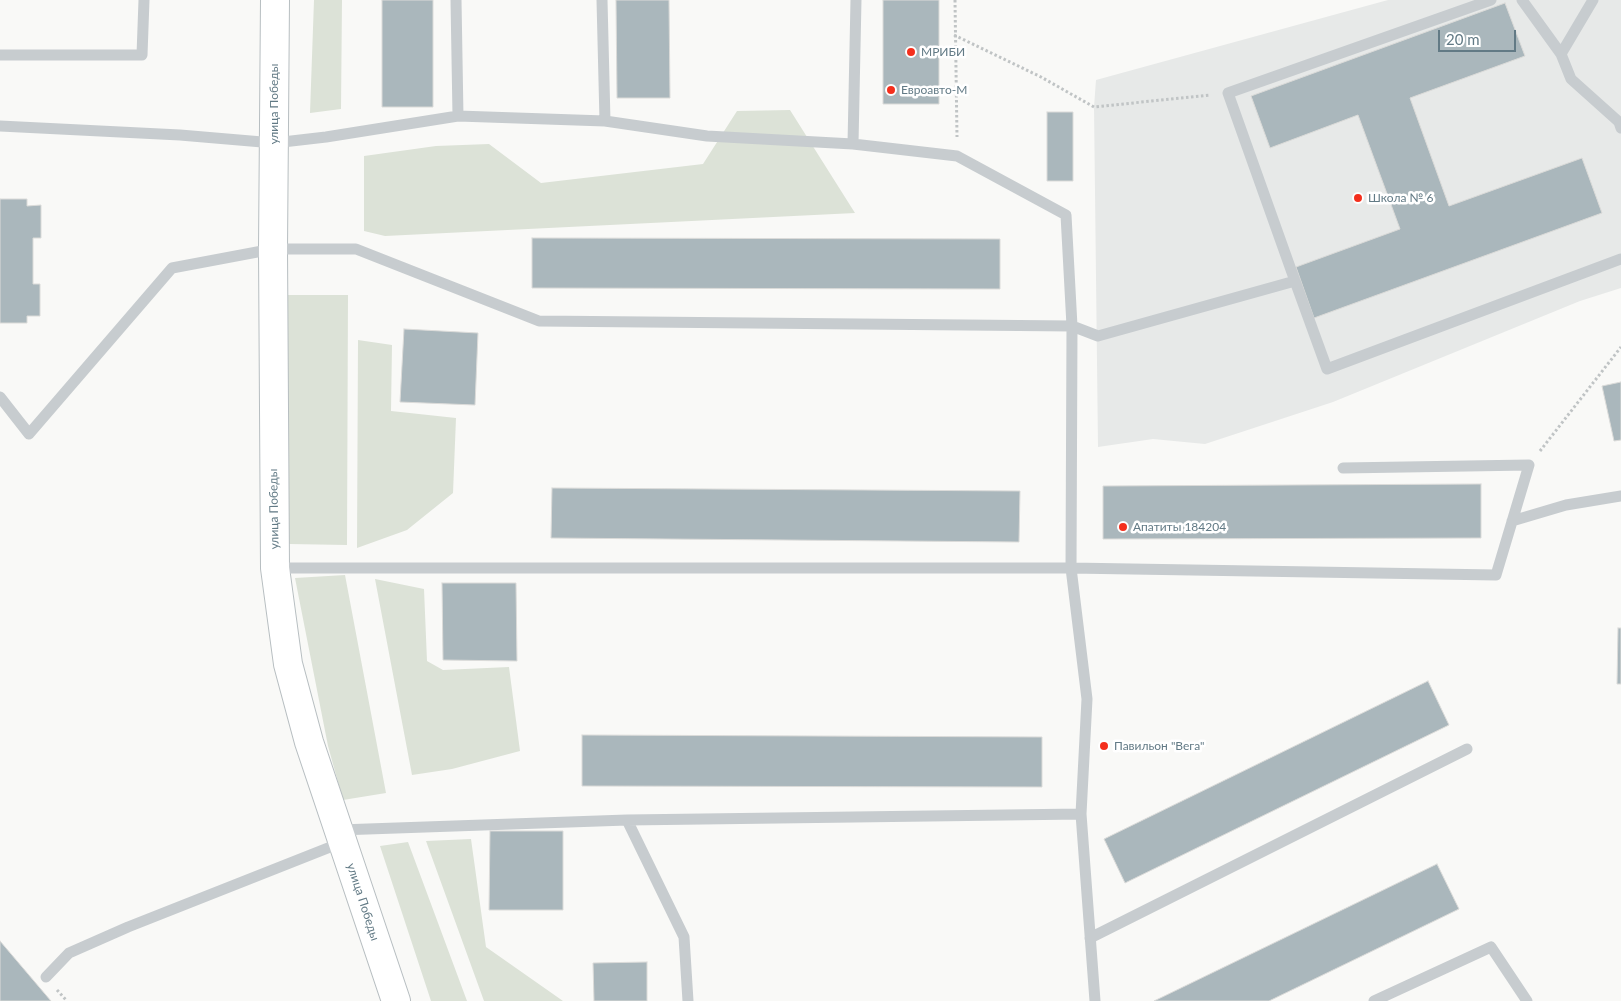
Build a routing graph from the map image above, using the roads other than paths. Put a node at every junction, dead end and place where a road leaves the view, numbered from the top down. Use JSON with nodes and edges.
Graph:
{"nodes":[{"id":1,"x":144,"y":0,"type":"edge"},
{"id":2,"x":275,"y":0,"type":"edge"},
{"id":3,"x":456,"y":0,"type":"edge"},
{"id":4,"x":602,"y":0,"type":"edge"},
{"id":5,"x":856,"y":0,"type":"edge"},
{"id":6,"x":1491,"y":0,"type":"edge"},
{"id":7,"x":1522,"y":0,"type":"edge"},
{"id":8,"x":1593,"y":0,"type":"edge"},
{"id":9,"x":1561,"y":54,"type":"junction"},
{"id":10,"x":0,"y":55,"type":"edge"},
{"id":11,"x":458,"y":116,"type":"junction"},
{"id":12,"x":605,"y":121,"type":"junction"},
{"id":13,"x":0,"y":126,"type":"edge"},
{"id":14,"x":1621,"y":128,"type":"edge"},
{"id":15,"x":274,"y":142,"type":"junction"},
{"id":16,"x":853,"y":144,"type":"junction"},
{"id":17,"x":273,"y":249,"type":"junction"},
{"id":18,"x":1621,"y":259,"type":"edge"},
{"id":19,"x":1295,"y":281,"type":"junction"},
{"id":20,"x":1072,"y":326,"type":"junction"},
{"id":21,"x":0,"y":397,"type":"edge"},
{"id":22,"x":1344,"y":468,"type":"dead end"},
{"id":23,"x":1621,"y":496,"type":"edge"},
{"id":24,"x":1512,"y":521,"type":"junction"},
{"id":25,"x":275,"y":568,"type":"junction"},
{"id":26,"x":1072,"y":568,"type":"junction"},
{"id":27,"x":1467,"y":749,"type":"dead end"},
{"id":28,"x":1081,"y":814,"type":"junction"},
{"id":29,"x":627,"y":820,"type":"junction"},
{"id":30,"x":341,"y":836,"type":"junction"},
{"id":31,"x":1090,"y":938,"type":"junction"},
{"id":32,"x":46,"y":977,"type":"dead end"},
{"id":33,"x":396,"y":1001,"type":"edge"},
{"id":34,"x":688,"y":1001,"type":"edge"},
{"id":35,"x":1094,"y":1001,"type":"edge"},
{"id":36,"x":1374,"y":1001,"type":"edge"},
{"id":37,"x":1526,"y":1001,"type":"edge"}],
"edges":[{"from":1,"to":10,"type":"lane"},
{"from":2,"to":15,"type":"main road","name":"улица Победы"},
{"from":3,"to":11,"type":"lane"},
{"from":4,"to":12,"type":"lane"},
{"from":5,"to":16,"type":"lane"},
{"from":6,"to":19,"type":"lane"},
{"from":7,"to":9,"type":"lane"},
{"from":8,"to":9,"type":"lane"},
{"from":9,"to":14,"type":"lane"},
{"from":11,"to":12,"type":"lane"},
{"from":11,"to":15,"type":"lane"},
{"from":12,"to":16,"type":"lane"},
{"from":13,"to":15,"type":"lane"},
{"from":15,"to":17,"type":"main road","name":"улица Победы"},
{"from":16,"to":20,"type":"lane"},
{"from":17,"to":20,"type":"lane"},
{"from":17,"to":21,"type":"lane"},
{"from":17,"to":25,"type":"main road","name":"улица Победы"},
{"from":18,"to":19,"type":"lane"},
{"from":19,"to":20,"type":"lane"},
{"from":20,"to":26,"type":"lane"},
{"from":22,"to":24,"type":"lane"},
{"from":23,"to":24,"type":"lane"},
{"from":24,"to":26,"type":"lane"},
{"from":25,"to":26,"type":"lane"},
{"from":25,"to":30,"type":"main road","name":"улица Победы"},
{"from":26,"to":28,"type":"lane"},
{"from":27,"to":31,"type":"lane"},
{"from":28,"to":29,"type":"lane"},
{"from":28,"to":31,"type":"lane"},
{"from":29,"to":30,"type":"lane"},
{"from":29,"to":34,"type":"lane"},
{"from":30,"to":32,"type":"lane"},
{"from":30,"to":33,"type":"main road","name":"улица Победы"},
{"from":31,"to":35,"type":"lane"},
{"from":36,"to":37,"type":"lane"}]}
